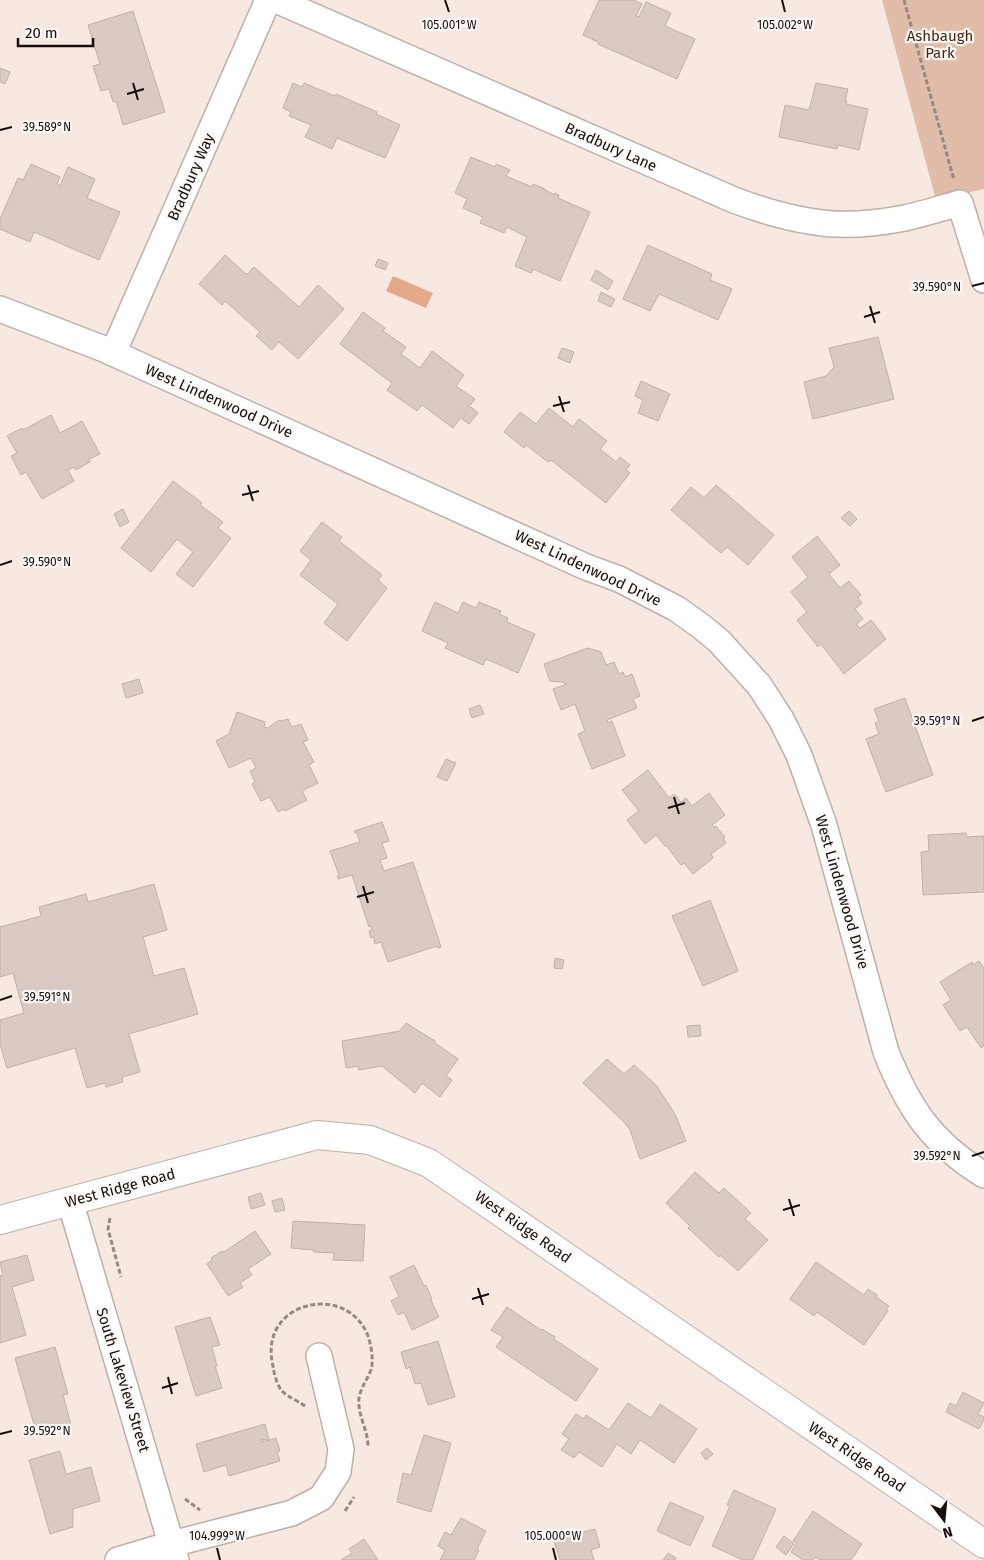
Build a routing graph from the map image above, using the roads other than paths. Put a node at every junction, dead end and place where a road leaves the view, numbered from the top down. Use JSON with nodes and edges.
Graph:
{"nodes":[{"id":1,"x":268,"y":0,"type":"edge"},
{"id":2,"x":276,"y":0,"type":"edge"},
{"id":3,"x":984,"y":280,"type":"edge"},
{"id":4,"x":0,"y":309,"type":"edge"},
{"id":5,"x":113,"y":353,"type":"junction"},
{"id":6,"x":984,"y":1175,"type":"edge"},
{"id":7,"x":70,"y":1201,"type":"junction"},
{"id":8,"x":0,"y":1220,"type":"edge"},
{"id":9,"x":319,"y":1356,"type":"dead end"},
{"id":10,"x":984,"y":1544,"type":"edge"},
{"id":11,"x":174,"y":1552,"type":"edge"},
{"id":12,"x":118,"y":1560,"type":"edge"}],
"edges":[{"from":1,"to":5,"type":"street","name":"Bradbury Way"},
{"from":2,"to":3,"type":"street","name":"Bradbury Lane"},
{"from":4,"to":5,"type":"street","name":"West Lindenwood Drive"},
{"from":5,"to":6,"type":"street","name":"West Lindenwood Drive"},
{"from":7,"to":8,"type":"street","name":"West Ridge Road"},
{"from":7,"to":10,"type":"street","name":"West Ridge Road"},
{"from":7,"to":11,"type":"street","name":"South Lakeview Street"},
{"from":9,"to":11,"type":"street"},
{"from":11,"to":12,"type":"street"}]}
